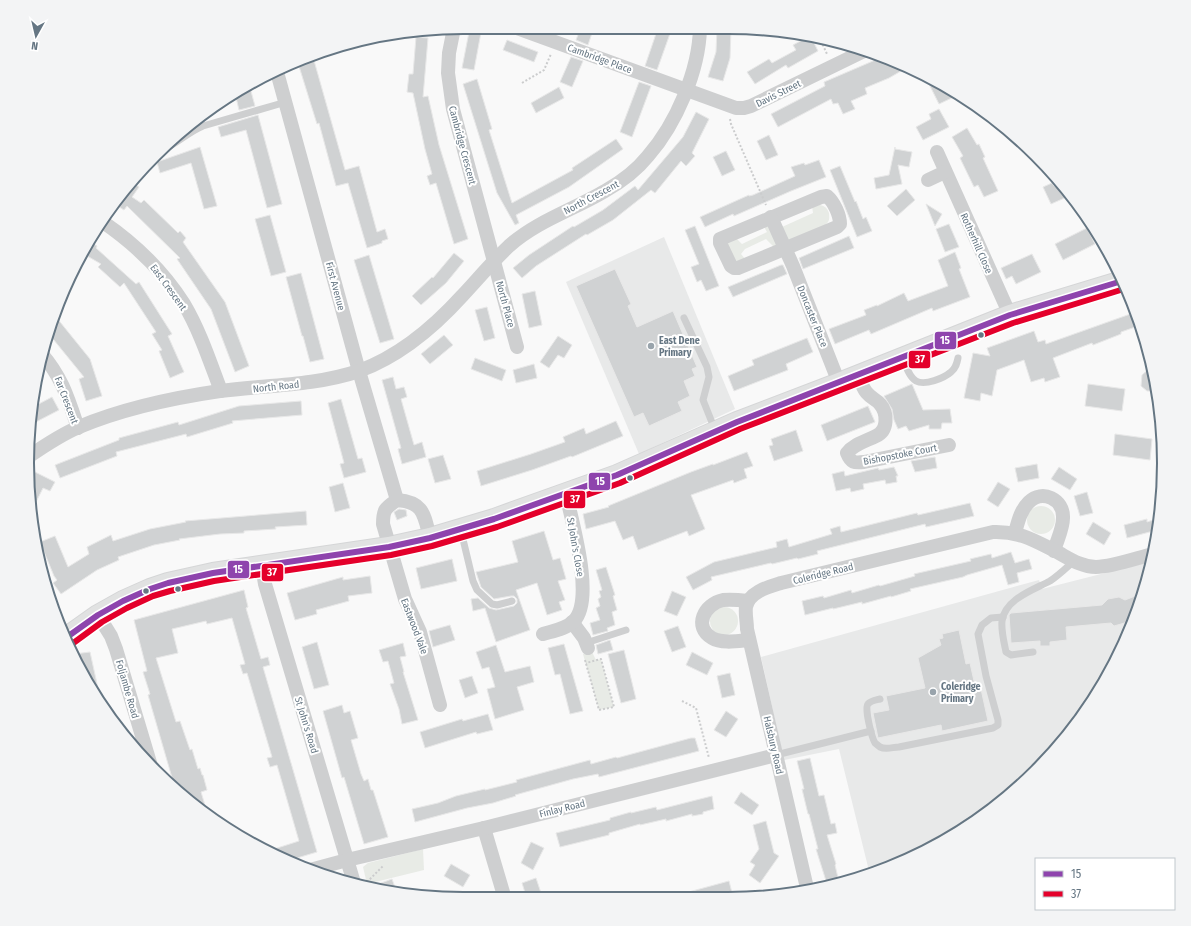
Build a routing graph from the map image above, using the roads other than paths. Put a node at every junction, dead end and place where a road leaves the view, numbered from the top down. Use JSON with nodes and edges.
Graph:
{"nodes":[{"id":1,"x":452,"y":34,"type":"edge"},
{"id":2,"x":534,"y":34,"type":"edge"},
{"id":3,"x":699,"y":34,"type":"edge"},
{"id":4,"x":857,"y":54,"type":"edge"},
{"id":5,"x":278,"y":76,"type":"edge"},
{"id":6,"x":686,"y":89,"type":"junction"},
{"id":7,"x":286,"y":102,"type":"junction"},
{"id":8,"x":182,"y":138,"type":"edge"},
{"id":9,"x":937,"y":152,"type":"dead end"},
{"id":10,"x":945,"y":172,"type":"junction"},
{"id":11,"x":928,"y":180,"type":"dead end"},
{"id":12,"x":771,"y":217,"type":"junction"},
{"id":13,"x":106,"y":225,"type":"edge"},
{"id":14,"x":785,"y":249,"type":"junction"},
{"id":15,"x":495,"y":260,"type":"junction"},
{"id":16,"x":1117,"y":282,"type":"edge"},
{"id":17,"x":1010,"y":314,"type":"junction"},
{"id":18,"x":684,"y":318,"type":"dead end"},
{"id":19,"x":517,"y":347,"type":"dead end"},
{"id":20,"x":902,"y":357,"type":"junction"},
{"id":21,"x":958,"y":358,"type":"dead end"},
{"id":22,"x":47,"y":360,"type":"edge"},
{"id":23,"x":359,"y":371,"type":"junction"},
{"id":24,"x":858,"y":375,"type":"junction"},
{"id":25,"x":839,"y":383,"type":"junction"},
{"id":26,"x":221,"y":391,"type":"junction"},
{"id":27,"x":78,"y":428,"type":"junction"},
{"id":28,"x":715,"y":432,"type":"junction"},
{"id":29,"x":949,"y":445,"type":"dead end"},
{"id":30,"x":34,"y":453,"type":"edge"},
{"id":31,"x":566,"y":494,"type":"junction"},
{"id":32,"x":397,"y":500,"type":"junction"},
{"id":33,"x":460,"y":530,"type":"junction"},
{"id":34,"x":1015,"y":533,"type":"junction"},
{"id":35,"x":430,"y":538,"type":"junction"},
{"id":36,"x":389,"y":547,"type":"junction"},
{"id":37,"x":1054,"y":551,"type":"junction"},
{"id":38,"x":1147,"y":555,"type":"edge"},
{"id":39,"x":1074,"y":561,"type":"junction"},
{"id":40,"x":262,"y":566,"type":"junction"},
{"id":41,"x":512,"y":601,"type":"dead end"},
{"id":42,"x":748,"y":601,"type":"junction"},
{"id":43,"x":98,"y":616,"type":"junction"},
{"id":44,"x":1003,"y":617,"type":"junction"},
{"id":45,"x":572,"y":622,"type":"junction"},
{"id":46,"x":626,"y":630,"type":"dead end"},
{"id":47,"x":543,"y":634,"type":"dead end"},
{"id":48,"x":70,"y":635,"type":"edge"},
{"id":49,"x":749,"y":640,"type":"junction"},
{"id":50,"x":587,"y":645,"type":"joint"},
{"id":51,"x":1033,"y":652,"type":"dead end"},
{"id":52,"x":880,"y":699,"type":"dead end"},
{"id":53,"x":440,"y":705,"type":"dead end"},
{"id":54,"x":871,"y":731,"type":"junction"},
{"id":55,"x":147,"y":753,"type":"edge"},
{"id":56,"x":776,"y":755,"type":"junction"},
{"id":57,"x":484,"y":828,"type":"junction"},
{"id":58,"x":347,"y":860,"type":"junction"},
{"id":59,"x":320,"y":867,"type":"edge"},
{"id":60,"x":352,"y":877,"type":"edge"},
{"id":61,"x":806,"y":885,"type":"edge"},
{"id":62,"x":502,"y":892,"type":"edge"}],
"edges":[{"from":1,"to":15,"type":"street","name":"Cambridge Crescent"},
{"from":2,"to":6,"type":"street","name":"Cambridge Place"},
{"from":3,"to":6,"type":"street","name":"North Crescent"},
{"from":4,"to":6,"type":"street","name":"Davis Street"},
{"from":5,"to":7,"type":"street","name":"First Avenue"},
{"from":6,"to":15,"type":"street","name":"North Crescent"},
{"from":7,"to":8,"type":"lane"},
{"from":7,"to":23,"type":"street","name":"First Avenue"},
{"from":9,"to":10,"type":"street","name":"Rotherhill Close"},
{"from":10,"to":11,"type":"street"},
{"from":10,"to":17,"type":"street","name":"Rotherhill Close"},
{"from":12,"to":14,"type":"street","name":"Doncaster Place"},
{"from":12,"to":14,"type":"street"},
{"from":12,"to":14,"type":"street"},
{"from":13,"to":26,"type":"street","name":"East Crescent"},
{"from":14,"to":25,"type":"street","name":"Doncaster Place"},
{"from":15,"to":19,"type":"street","name":"North Place"},
{"from":15,"to":23,"type":"street","name":"North Road"},
{"from":16,"to":17,"type":"street"},
{"from":17,"to":20,"type":"street"},
{"from":18,"to":28,"type":"lane"},
{"from":20,"to":21,"type":"lane"},
{"from":20,"to":24,"type":"street"},
{"from":22,"to":27,"type":"street","name":"Far Crescent"},
{"from":23,"to":26,"type":"street","name":"North Road"},
{"from":23,"to":32,"type":"street","name":"First Avenue"},
{"from":24,"to":25,"type":"street"},
{"from":24,"to":29,"type":"street","name":"Bishopstoke Court"},
{"from":25,"to":28,"type":"street"},
{"from":26,"to":27,"type":"street","name":"North Road"},
{"from":27,"to":30,"type":"street","name":"North Road"},
{"from":28,"to":31,"type":"street"},
{"from":31,"to":33,"type":"street"},
{"from":31,"to":45,"type":"street","name":"St John's Close"},
{"from":32,"to":35,"type":"street"},
{"from":32,"to":36,"type":"street"},
{"from":33,"to":35,"type":"street"},
{"from":33,"to":41,"type":"lane"},
{"from":34,"to":37,"type":"street","name":"Coleridge Road"},
{"from":34,"to":37,"type":"street"},
{"from":34,"to":42,"type":"street","name":"Coleridge Road"},
{"from":35,"to":36,"type":"street"},
{"from":36,"to":40,"type":"street"},
{"from":36,"to":53,"type":"street","name":"Eastwood Vale"},
{"from":37,"to":39,"type":"street","name":"Coleridge Road"},
{"from":38,"to":39,"type":"street","name":"Coleridge Road"},
{"from":39,"to":44,"type":"lane"},
{"from":40,"to":43,"type":"street"},
{"from":40,"to":58,"type":"street","name":"St John's Road"},
{"from":42,"to":49,"type":"street","name":"Halsbury Road"},
{"from":42,"to":49,"type":"street"},
{"from":43,"to":48,"type":"street"},
{"from":43,"to":55,"type":"street","name":"Foljambe Road"},
{"from":44,"to":51,"type":"lane"},
{"from":44,"to":54,"type":"lane"},
{"from":45,"to":47,"type":"street"},
{"from":45,"to":50,"type":"street"},
{"from":46,"to":50,"type":"lane"},
{"from":49,"to":56,"type":"street","name":"Halsbury Road"},
{"from":52,"to":54,"type":"lane"},
{"from":54,"to":56,"type":"lane"},
{"from":56,"to":57,"type":"street","name":"Finlay Road"},
{"from":56,"to":61,"type":"street","name":"Halsbury Road"},
{"from":57,"to":58,"type":"street","name":"Finlay Road"},
{"from":57,"to":62,"type":"street"},
{"from":58,"to":59,"type":"street","name":"Finlay Road"},
{"from":58,"to":60,"type":"street","name":"St John's Road"}]}
